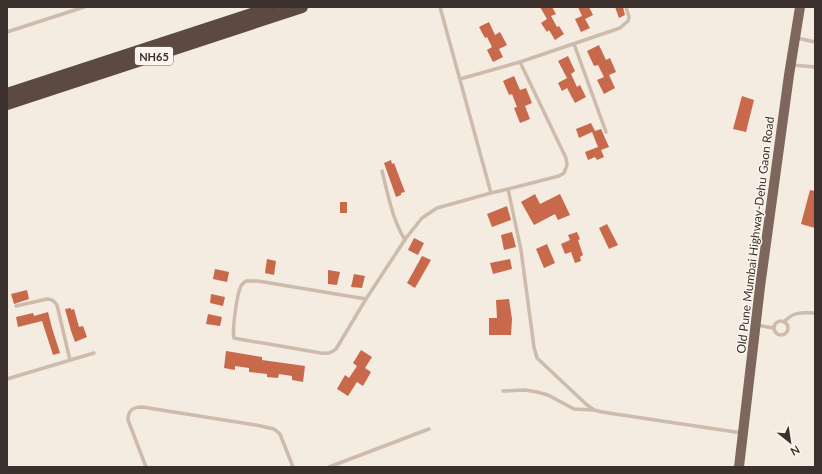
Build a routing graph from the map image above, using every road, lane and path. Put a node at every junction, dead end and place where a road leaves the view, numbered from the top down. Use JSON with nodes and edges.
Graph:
{"nodes":[{"id":1,"x":84,"y":7,"type":"edge"},
{"id":2,"x":272,"y":7,"type":"edge"},
{"id":3,"x":302,"y":7,"type":"edge"},
{"id":4,"x":440,"y":7,"type":"edge"},
{"id":5,"x":626,"y":7,"type":"edge"},
{"id":6,"x":800,"y":7,"type":"edge"},
{"id":7,"x":7,"y":32,"type":"edge"},
{"id":8,"x":795,"y":37,"type":"junction"},
{"id":9,"x":815,"y":42,"type":"edge"},
{"id":10,"x":574,"y":44,"type":"junction"},
{"id":11,"x":520,"y":62,"type":"junction"},
{"id":12,"x":790,"y":64,"type":"junction"},
{"id":13,"x":815,"y":67,"type":"edge"},
{"id":14,"x":460,"y":79,"type":"junction"},
{"id":15,"x":7,"y":94,"type":"edge"},
{"id":16,"x":7,"y":104,"type":"edge"},
{"id":17,"x":606,"y":132,"type":"dead end"},
{"id":18,"x":382,"y":171,"type":"dead end"},
{"id":19,"x":508,"y":190,"type":"junction"},
{"id":20,"x":491,"y":193,"type":"junction"},
{"id":21,"x":405,"y":240,"type":"junction"},
{"id":22,"x":366,"y":299,"type":"junction"},
{"id":23,"x":16,"y":306,"type":"dead end"},
{"id":24,"x":815,"y":313,"type":"edge"},
{"id":25,"x":784,"y":322,"type":"junction"},
{"id":26,"x":757,"y":325,"type":"junction"},
{"id":27,"x":773,"y":328,"type":"junction"},
{"id":28,"x":94,"y":353,"type":"dead end"},
{"id":29,"x":70,"y":360,"type":"junction"},
{"id":30,"x":7,"y":379,"type":"edge"},
{"id":31,"x":503,"y":391,"type":"dead end"},
{"id":32,"x":594,"y":410,"type":"junction"},
{"id":33,"x":429,"y":429,"type":"dead end"},
{"id":34,"x":743,"y":433,"type":"junction"},
{"id":35,"x":146,"y":467,"type":"edge"},
{"id":36,"x":293,"y":467,"type":"edge"},
{"id":37,"x":329,"y":467,"type":"edge"},
{"id":38,"x":739,"y":467,"type":"edge"}],
"edges":[{"from":1,"to":7,"type":"lane"},
{"from":2,"to":15,"type":"highway","number":"NH65"},
{"from":3,"to":16,"type":"highway","number":"NH65"},
{"from":4,"to":14,"type":"lane"},
{"from":5,"to":10,"type":"lane"},
{"from":6,"to":8,"type":"main road","name":"Old Pune Mumbai Highway-Dehu Gaon Road"},
{"from":8,"to":9,"type":"lane"},
{"from":8,"to":12,"type":"main road","name":"Old Pune Mumbai Highway-Dehu Gaon Road"},
{"from":10,"to":11,"type":"lane"},
{"from":10,"to":17,"type":"lane"},
{"from":11,"to":14,"type":"lane"},
{"from":11,"to":19,"type":"lane"},
{"from":12,"to":13,"type":"lane"},
{"from":12,"to":26,"type":"main road","name":"Old Pune Mumbai Highway-Dehu Gaon Road"},
{"from":14,"to":20,"type":"lane"},
{"from":18,"to":21,"type":"lane"},
{"from":19,"to":20,"type":"lane"},
{"from":19,"to":32,"type":"lane"},
{"from":20,"to":21,"type":"lane"},
{"from":21,"to":22,"type":"lane"},
{"from":22,"to":22,"type":"lane"},
{"from":23,"to":29,"type":"lane"},
{"from":24,"to":25,"type":"lane"},
{"from":25,"to":27,"type":"lane"},
{"from":25,"to":27,"type":"lane"},
{"from":26,"to":27,"type":"lane"},
{"from":26,"to":34,"type":"main road","name":"Old Pune Mumbai Highway-Dehu Gaon Road"},
{"from":28,"to":29,"type":"lane"},
{"from":29,"to":30,"type":"lane"},
{"from":31,"to":32,"type":"lane"},
{"from":32,"to":34,"type":"lane"},
{"from":33,"to":37,"type":"lane"},
{"from":34,"to":38,"type":"main road","name":"Old Pune Mumbai Highway-Dehu Gaon Road"},
{"from":35,"to":36,"type":"lane"}]}
